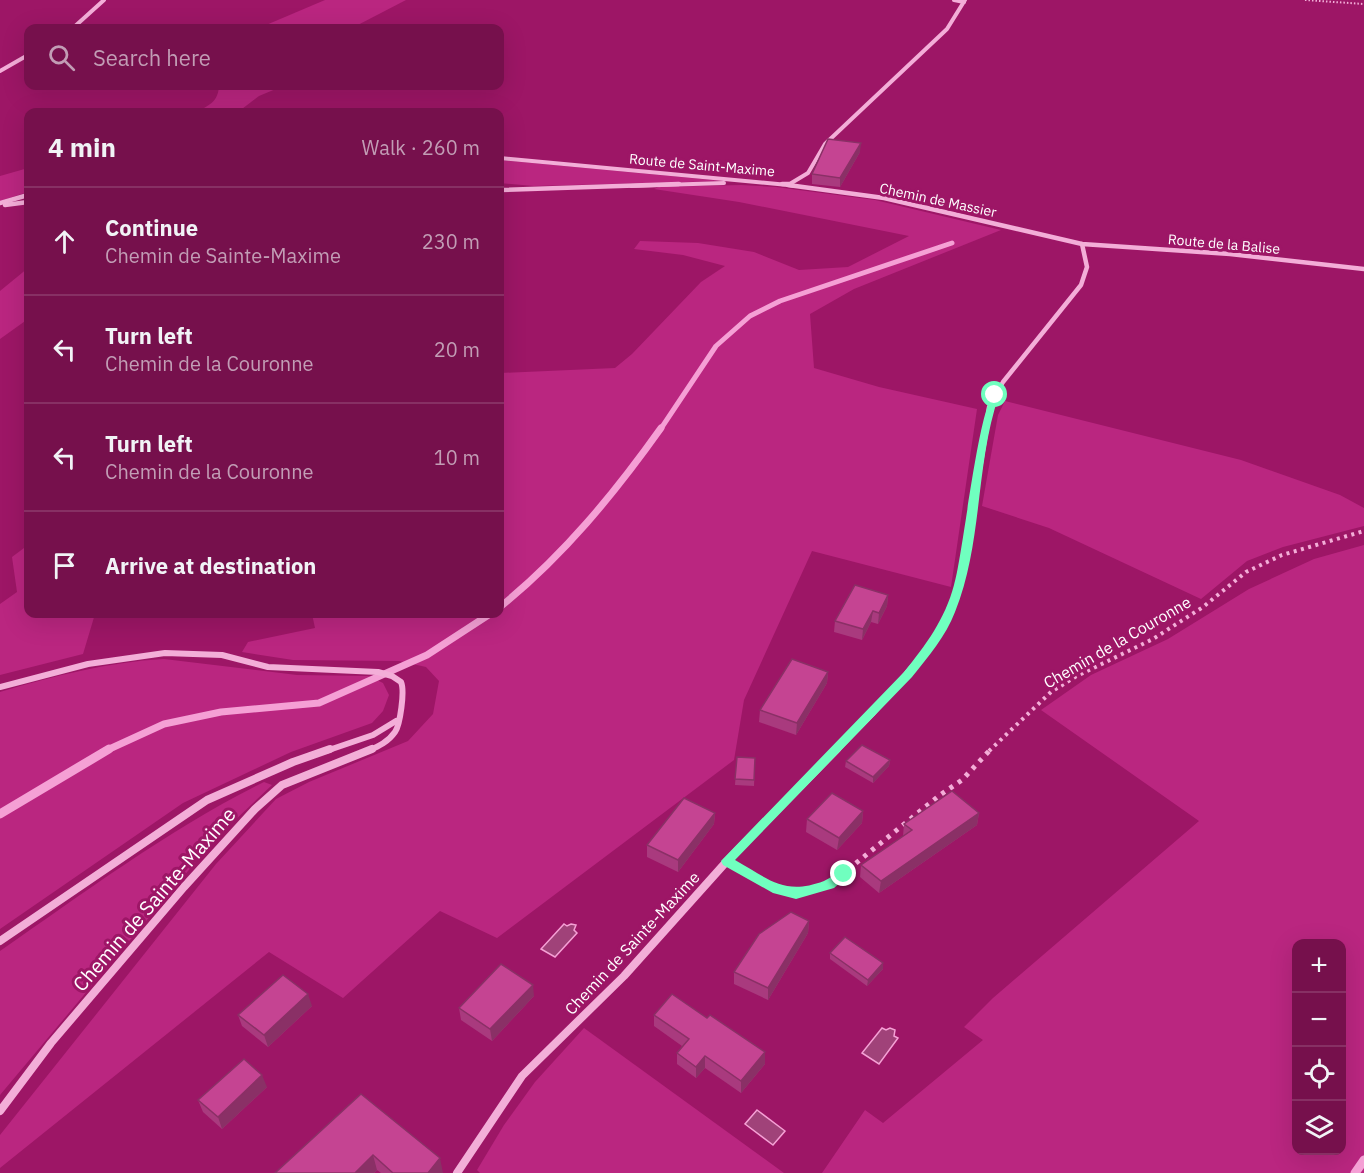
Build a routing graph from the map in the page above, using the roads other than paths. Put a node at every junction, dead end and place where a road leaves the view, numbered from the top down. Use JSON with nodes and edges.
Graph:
{"nodes":[{"id":1,"x":104,"y":0,"type":"edge"},
{"id":2,"x":954,"y":0,"type":"edge"},
{"id":3,"x":965,"y":1,"type":"edge"},
{"id":4,"x":77,"y":24,"type":"edge"},
{"id":5,"x":24,"y":57,"type":"edge"},
{"id":6,"x":0,"y":71,"type":"edge"},
{"id":7,"x":504,"y":158,"type":"edge"},
{"id":8,"x":752,"y":182,"type":"junction"},
{"id":9,"x":788,"y":185,"type":"junction"},
{"id":10,"x":504,"y":190,"type":"edge"},
{"id":11,"x":24,"y":196,"type":"edge"},
{"id":12,"x":24,"y":202,"type":"edge"},
{"id":13,"x":0,"y":204,"type":"edge"},
{"id":14,"x":1082,"y":244,"type":"junction"},
{"id":15,"x":1364,"y":269,"type":"edge"},
{"id":16,"x":0,"y":687,"type":"edge"},
{"id":17,"x":396,"y":721,"type":"junction"},
{"id":18,"x":0,"y":942,"type":"edge"},
{"id":19,"x":0,"y":1111,"type":"edge"},
{"id":20,"x":458,"y":1173,"type":"edge"}],
"edges":[{"from":1,"to":4,"type":"street"},
{"from":2,"to":3,"type":"street"},
{"from":3,"to":9,"type":"street","name":"Route de Saint-Maxime"},
{"from":5,"to":6,"type":"street"},
{"from":7,"to":8,"type":"street","name":"Route de Saint-Maxime"},
{"from":8,"to":9,"type":"street","name":"Route de Saint-Maxime"},
{"from":8,"to":10,"type":"street"},
{"from":9,"to":14,"type":"street","name":"Chemin de Massier"},
{"from":11,"to":13,"type":"street"},
{"from":12,"to":13,"type":"street"},
{"from":14,"to":15,"type":"street","name":"Route de la Balise"},
{"from":14,"to":20,"type":"street","name":"Chemin de Sainte-Maxime"},
{"from":16,"to":17,"type":"street"},
{"from":17,"to":18,"type":"street","name":"Chemin de Sainte-Maxime"},
{"from":17,"to":19,"type":"street","name":"Chemin de Sainte-Maxime"}]}
